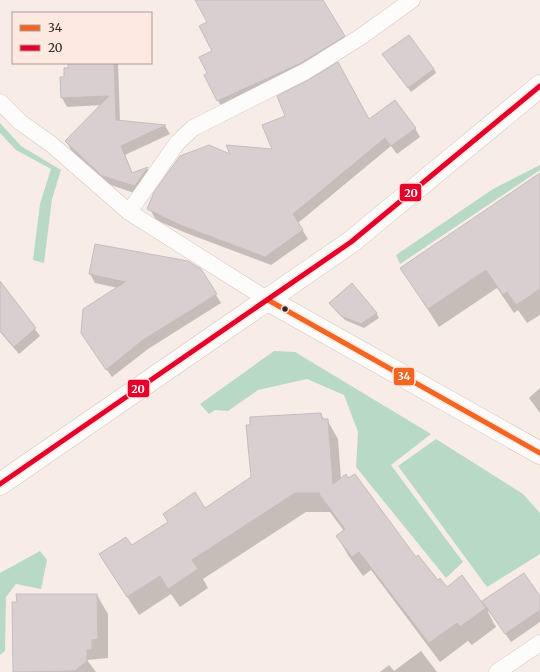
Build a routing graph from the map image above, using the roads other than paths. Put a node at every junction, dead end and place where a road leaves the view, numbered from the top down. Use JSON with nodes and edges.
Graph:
{"nodes":[{"id":1,"x":412,"y":0,"type":"edge"},
{"id":2,"x":540,"y":86,"type":"edge"},
{"id":3,"x":0,"y":102,"type":"edge"},
{"id":4,"x":129,"y":212,"type":"junction"},
{"id":5,"x":268,"y":300,"type":"junction"},
{"id":6,"x":540,"y":453,"type":"edge"},
{"id":7,"x":0,"y":484,"type":"edge"},
{"id":8,"x":540,"y":643,"type":"edge"},
{"id":9,"x":497,"y":672,"type":"edge"}],
"edges":[{"from":1,"to":4,"type":"lane"},
{"from":2,"to":5,"type":"street"},
{"from":3,"to":4,"type":"lane"},
{"from":4,"to":5,"type":"lane"},
{"from":5,"to":6,"type":"street"},
{"from":5,"to":7,"type":"street"},
{"from":8,"to":9,"type":"lane"}]}
